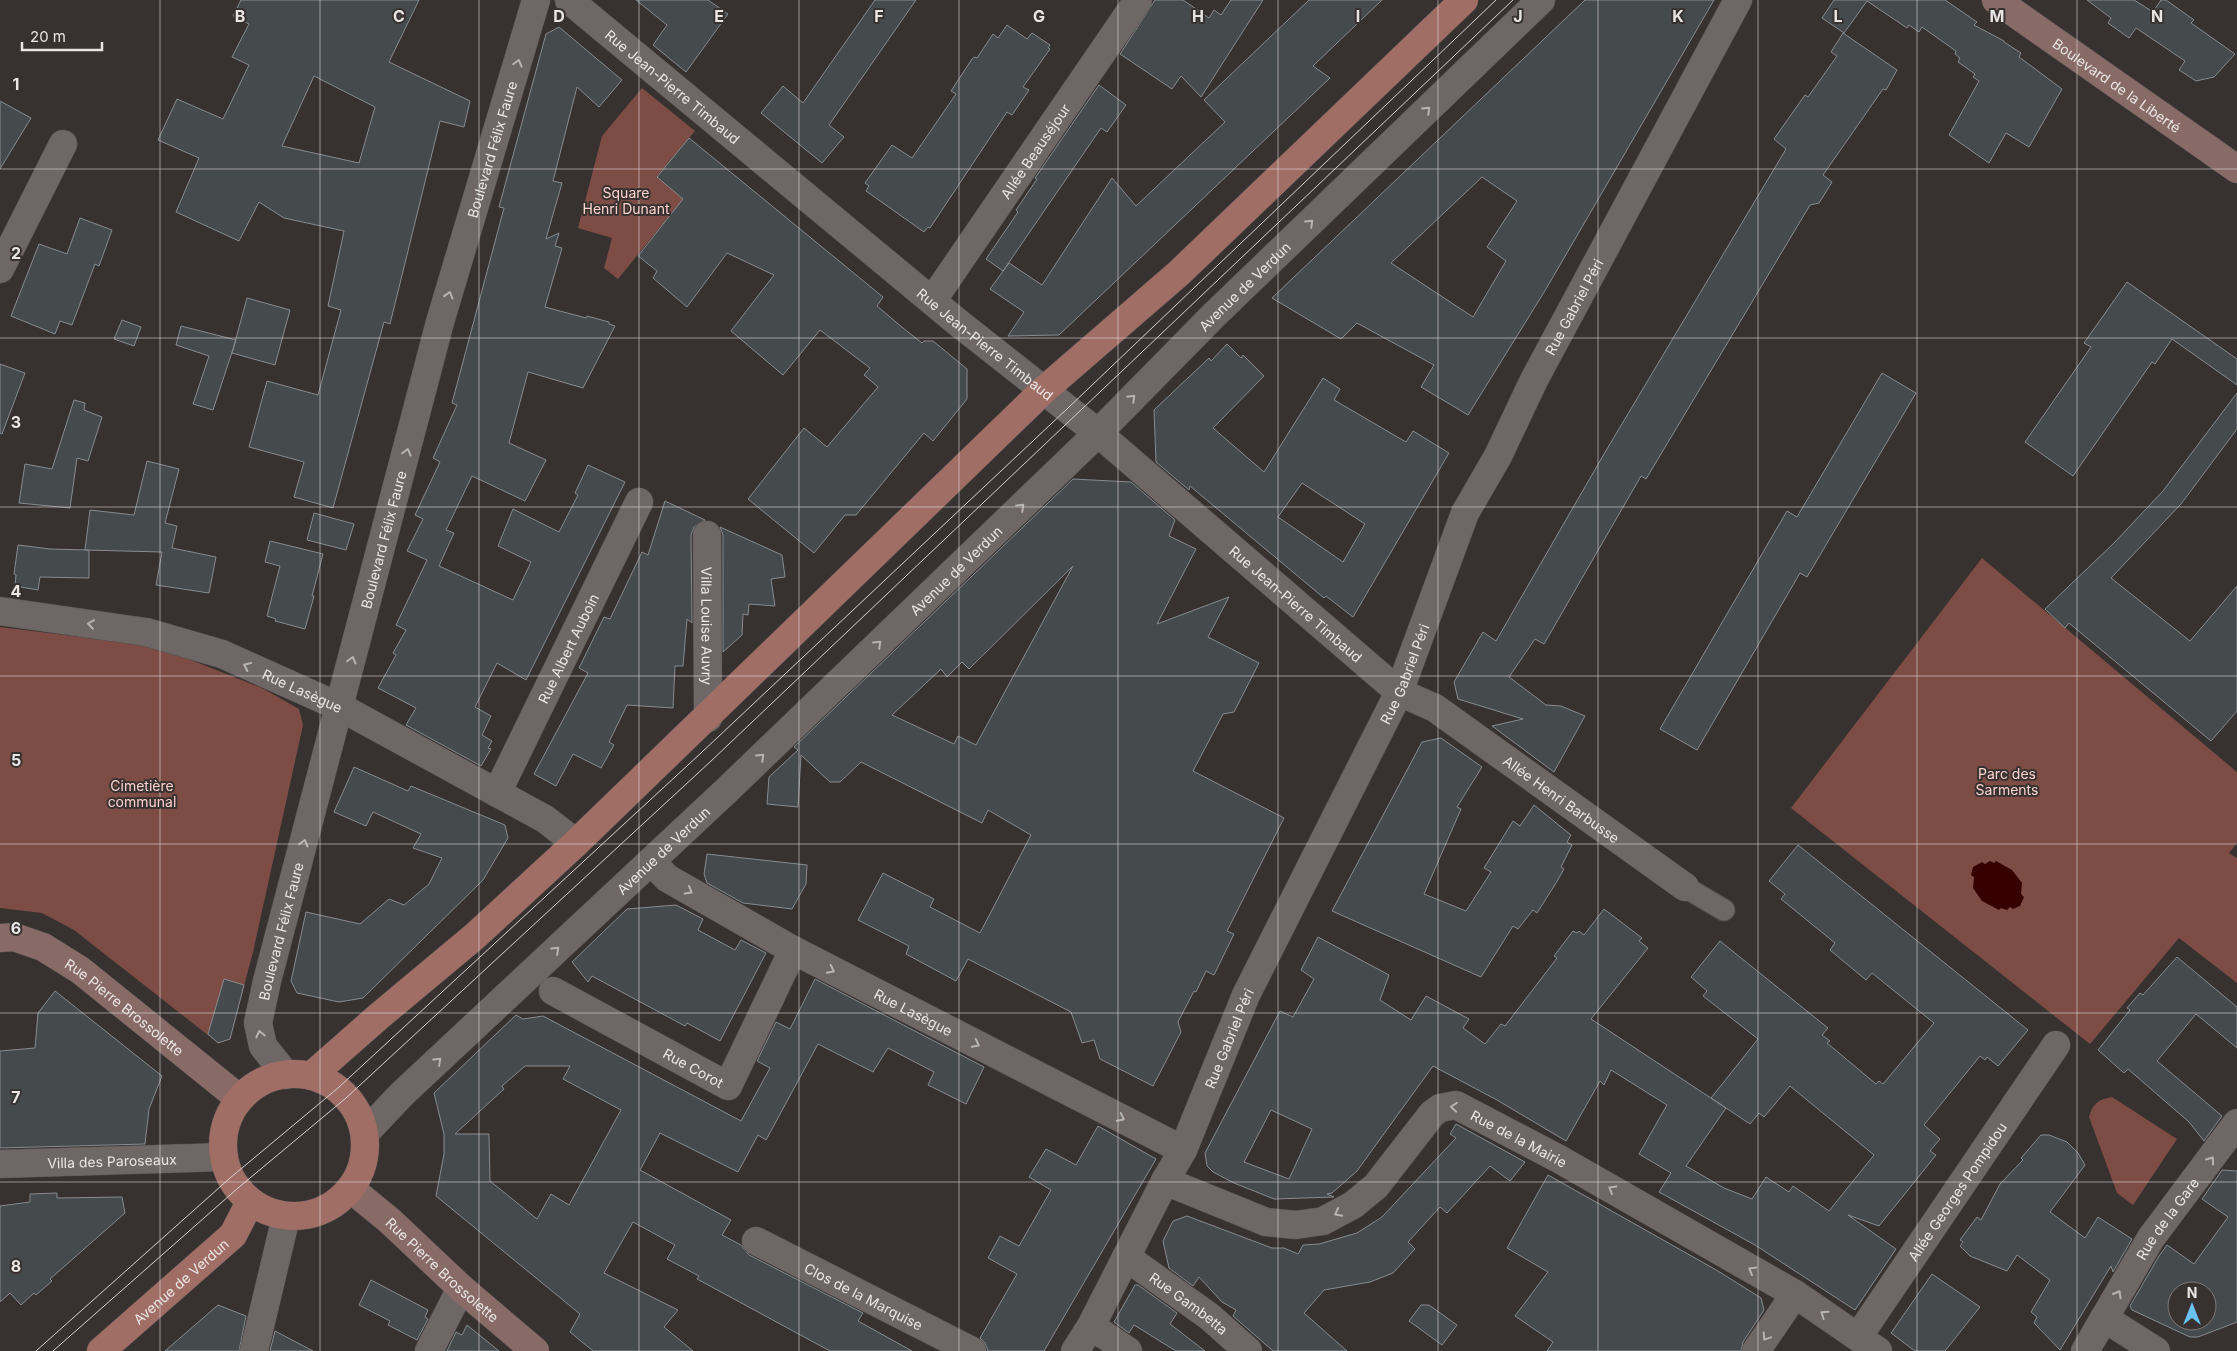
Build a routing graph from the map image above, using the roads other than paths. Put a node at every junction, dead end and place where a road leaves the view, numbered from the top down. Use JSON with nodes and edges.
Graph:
{"nodes":[{"id":1,"x":536,"y":0,"type":"edge"},
{"id":2,"x":570,"y":0,"type":"edge"},
{"id":3,"x":1138,"y":0,"type":"edge"},
{"id":4,"x":1464,"y":0,"type":"edge"},
{"id":5,"x":1541,"y":0,"type":"edge"},
{"id":6,"x":1738,"y":0,"type":"edge"},
{"id":7,"x":1996,"y":0,"type":"edge"},
{"id":8,"x":63,"y":144,"type":"dead end"},
{"id":9,"x":2237,"y":169,"type":"edge"},
{"id":10,"x":0,"y":269,"type":"edge"},
{"id":11,"x":932,"y":301,"type":"junction"},
{"id":12,"x":1045,"y":390,"type":"junction"},
{"id":13,"x":1098,"y":433,"type":"junction"},
{"id":14,"x":639,"y":502,"type":"dead end"},
{"id":15,"x":707,"y":535,"type":"dead end"},
{"id":16,"x":0,"y":610,"type":"edge"},
{"id":17,"x":1398,"y":692,"type":"junction"},
{"id":18,"x":340,"y":707,"type":"junction"},
{"id":19,"x":708,"y":718,"type":"junction"},
{"id":20,"x":497,"y":794,"type":"junction"},
{"id":21,"x":576,"y":843,"type":"junction"},
{"id":22,"x":651,"y":862,"type":"junction"},
{"id":23,"x":1685,"y":887,"type":"joint"},
{"id":24,"x":1724,"y":910,"type":"dead end"},
{"id":25,"x":0,"y":938,"type":"edge"},
{"id":26,"x":793,"y":950,"type":"junction"},
{"id":27,"x":553,"y":991,"type":"dead end"},
{"id":28,"x":2056,"y":1044,"type":"dead end"},
{"id":29,"x":299,"y":1075,"type":"junction"},
{"id":30,"x":240,"y":1099,"type":"junction"},
{"id":31,"x":2237,"y":1123,"type":"edge"},
{"id":32,"x":365,"y":1134,"type":"junction"},
{"id":33,"x":1183,"y":1150,"type":"junction"},
{"id":34,"x":224,"y":1157,"type":"junction"},
{"id":35,"x":0,"y":1164,"type":"edge"},
{"id":36,"x":1165,"y":1180,"type":"junction"},
{"id":37,"x":351,"y":1190,"type":"junction"},
{"id":38,"x":250,"y":1202,"type":"junction"},
{"id":39,"x":286,"y":1216,"type":"junction"},
{"id":40,"x":756,"y":1241,"type":"dead end"},
{"id":41,"x":1126,"y":1257,"type":"junction"},
{"id":42,"x":461,"y":1288,"type":"junction"},
{"id":43,"x":1795,"y":1294,"type":"junction"},
{"id":44,"x":2104,"y":1318,"type":"junction"},
{"id":45,"x":1091,"y":1326,"type":"junction"},
{"id":46,"x":1868,"y":1344,"type":"edge"},
{"id":47,"x":101,"y":1351,"type":"edge"},
{"id":48,"x":254,"y":1351,"type":"edge"},
{"id":49,"x":429,"y":1351,"type":"edge"},
{"id":50,"x":535,"y":1351,"type":"edge"},
{"id":51,"x":972,"y":1351,"type":"edge"},
{"id":52,"x":1075,"y":1351,"type":"edge"},
{"id":53,"x":1128,"y":1351,"type":"edge"},
{"id":54,"x":1248,"y":1351,"type":"edge"},
{"id":55,"x":1756,"y":1351,"type":"edge"},
{"id":56,"x":2085,"y":1351,"type":"edge"},
{"id":57,"x":2156,"y":1351,"type":"edge"}],
"edges":[{"from":18,"to":1,"type":"street","name":"Boulevard Félix Faure","one_way":true},
{"from":2,"to":11,"type":"street","name":"Rue Jean-Pierre Timbaud"},
{"from":3,"to":11,"type":"street","name":"Allée Beauséjour"},
{"from":4,"to":12,"type":"main road"},
{"from":13,"to":5,"type":"street","name":"Avenue de Verdun","one_way":true},
{"from":6,"to":17,"type":"street","name":"Rue Gabriel Péri"},
{"from":7,"to":9,"type":"main road","name":"Boulevard de la Liberté"},
{"from":8,"to":10,"type":"street"},
{"from":11,"to":12,"type":"street","name":"Rue Jean-Pierre Timbaud"},
{"from":12,"to":13,"type":"street","name":"Rue Jean-Pierre Timbaud"},
{"from":12,"to":19,"type":"main road"},
{"from":13,"to":17,"type":"street","name":"Rue Jean-Pierre Timbaud"},
{"from":22,"to":13,"type":"street","name":"Avenue de Verdun","one_way":true},
{"from":14,"to":20,"type":"street","name":"Rue Albert Auboin"},
{"from":15,"to":19,"type":"street","name":"Villa Louise Auvry"},
{"from":18,"to":16,"type":"street","name":"Rue Lasègue","one_way":true},
{"from":17,"to":23,"type":"street","name":"Allée Henri Barbusse"},
{"from":17,"to":33,"type":"street","name":"Rue Gabriel Péri"},
{"from":18,"to":20,"type":"street","name":"Rue Lasègue"},
{"from":29,"to":18,"type":"street","name":"Boulevard Félix Faure","one_way":true},
{"from":19,"to":21,"type":"main road"},
{"from":20,"to":21,"type":"street","name":"Rue Lasègue"},
{"from":21,"to":29,"type":"main road"},
{"from":22,"to":26,"type":"street","name":"Rue Lasègue","one_way":true},
{"from":32,"to":22,"type":"street","name":"Avenue de Verdun","one_way":true},
{"from":23,"to":24,"type":"street","name":"Allée Henri Barbusse"},
{"from":25,"to":30,"type":"main road","name":"Rue Pierre Brossolette"},
{"from":26,"to":27,"type":"street","name":"Rue Corot"},
{"from":26,"to":33,"type":"street","name":"Rue Lasègue","one_way":true},
{"from":28,"to":46,"type":"street","name":"Allée Georges Pompidou"},
{"from":29,"to":30,"type":"main road"},
{"from":29,"to":32,"type":"main road"},
{"from":30,"to":34,"type":"main road"},
{"from":44,"to":31,"type":"street","name":"Rue de la Gare","one_way":true},
{"from":32,"to":37,"type":"main road"},
{"from":33,"to":36,"type":"street","name":"Rue Gabriel Péri"},
{"from":34,"to":35,"type":"street","name":"Villa des Paroseaux"},
{"from":34,"to":38,"type":"main road"},
{"from":36,"to":41,"type":"street","name":"Rue Gabriel Péri"},
{"from":43,"to":36,"type":"street","name":"Rue de la Mairie","one_way":true},
{"from":37,"to":39,"type":"main road"},
{"from":37,"to":42,"type":"main road","name":"Rue Pierre Brossolette"},
{"from":38,"to":39,"type":"main road"},
{"from":38,"to":47,"type":"main road","name":"Avenue de Verdun"},
{"from":39,"to":48,"type":"street"},
{"from":40,"to":51,"type":"street","name":"Clos de la Marquise"},
{"from":41,"to":45,"type":"street","name":"Rue Gabriel Péri"},
{"from":41,"to":54,"type":"street","name":"Rue Gambetta"},
{"from":42,"to":49,"type":"street"},
{"from":42,"to":50,"type":"main road","name":"Rue Pierre Brossolette"},
{"from":46,"to":43,"type":"street","name":"Rue de la Mairie","one_way":true},
{"from":43,"to":55,"type":"street","one_way":true},
{"from":44,"to":56,"type":"street","name":"Rue de la Gare"},
{"from":44,"to":57,"type":"street"},
{"from":45,"to":52,"type":"street","name":"Rue Gabriel Péri"},
{"from":45,"to":53,"type":"street"}]}
